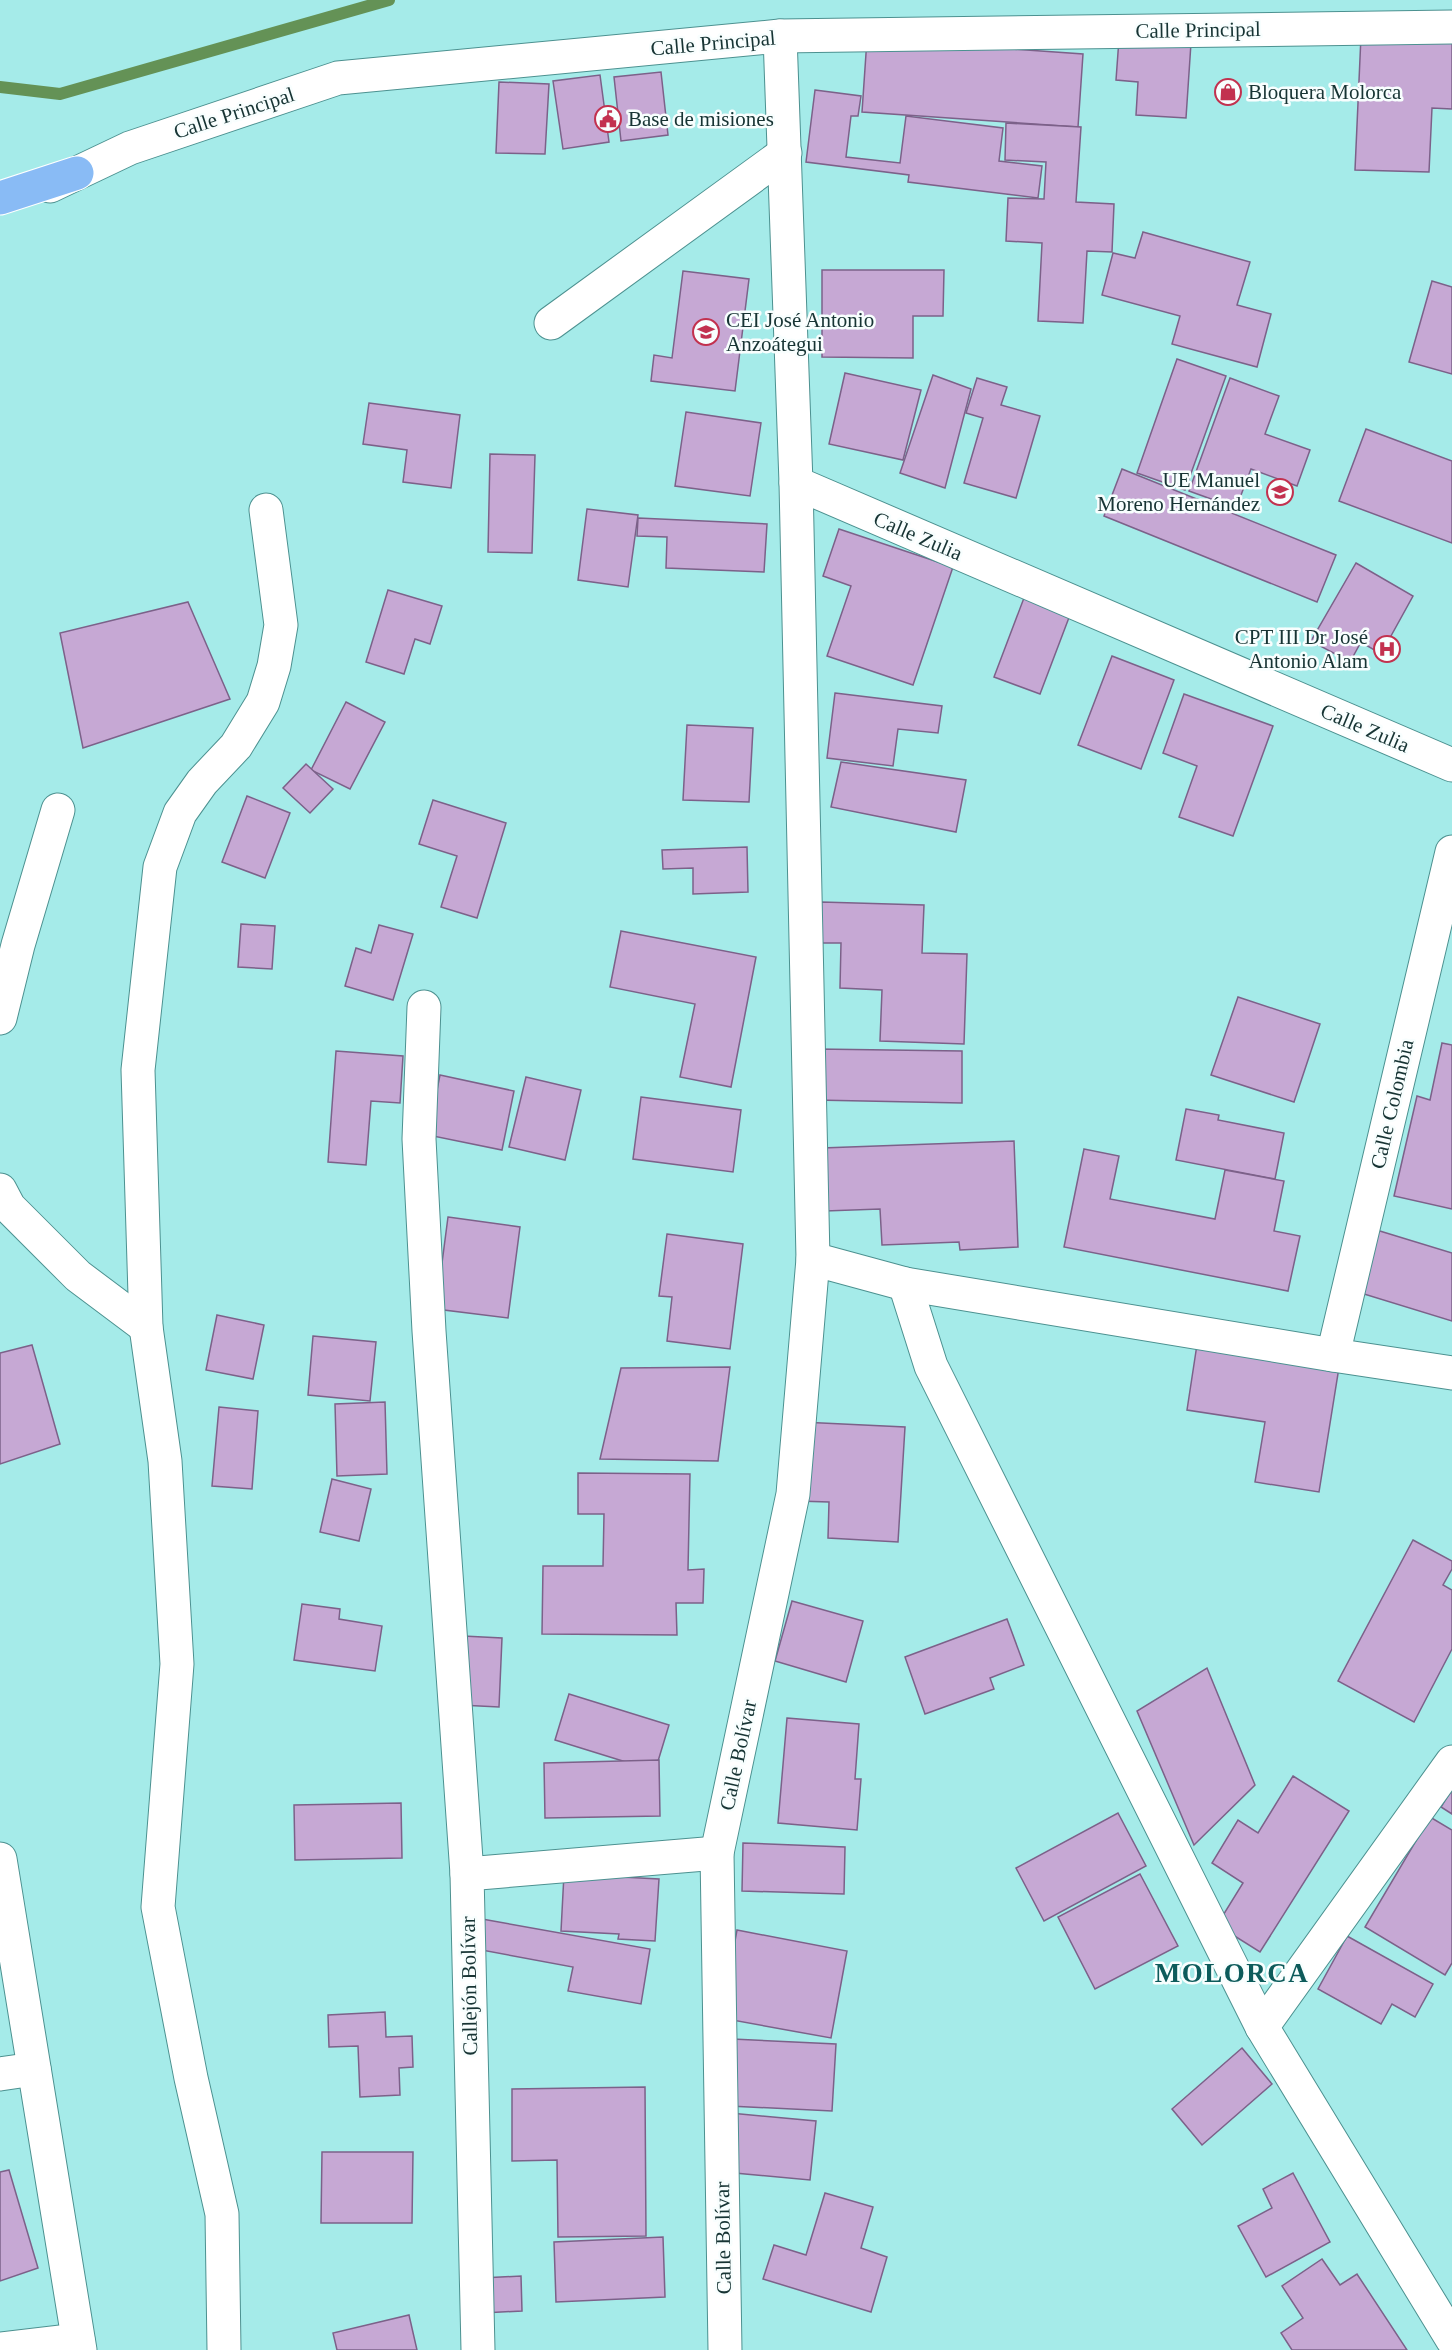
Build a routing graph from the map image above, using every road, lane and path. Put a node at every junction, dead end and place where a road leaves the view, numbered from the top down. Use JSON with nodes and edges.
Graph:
{"nodes":[{"id":1,"x":1452,"y":27,"type":"edge"},
{"id":2,"x":780,"y":36,"type":"junction"},
{"id":3,"x":785,"y":153,"type":"junction"},
{"id":4,"x":77,"y":173,"type":"junction"},
{"id":5,"x":0,"y":198,"type":"edge"},
{"id":6,"x":0,"y":210,"type":"edge"},
{"id":7,"x":551,"y":323,"type":"dead end"},
{"id":8,"x":796,"y":483,"type":"junction"},
{"id":9,"x":266,"y":510,"type":"dead end"},
{"id":10,"x":1452,"y":765,"type":"edge"},
{"id":11,"x":58,"y":810,"type":"dead end"},
{"id":12,"x":1452,"y":852,"type":"edge"},
{"id":13,"x":424,"y":1006,"type":"dead end"},
{"id":14,"x":0,"y":1018,"type":"edge"},
{"id":15,"x":0,"y":1190,"type":"edge"},
{"id":16,"x":813,"y":1258,"type":"junction"},
{"id":17,"x":905,"y":1284,"type":"junction"},
{"id":18,"x":146,"y":1327,"type":"junction"},
{"id":19,"x":1333,"y":1355,"type":"junction"},
{"id":20,"x":1452,"y":1373,"type":"edge"},
{"id":21,"x":1452,"y":1762,"type":"edge"},
{"id":22,"x":717,"y":1853,"type":"junction"},
{"id":23,"x":0,"y":1859,"type":"edge"},
{"id":24,"x":466,"y":1874,"type":"junction"},
{"id":25,"x":1262,"y":2027,"type":"junction"},
{"id":26,"x":34,"y":2069,"type":"junction"},
{"id":27,"x":0,"y":2074,"type":"edge"},
{"id":28,"x":1452,"y":2339,"type":"edge"},
{"id":29,"x":79,"y":2345,"type":"edge"},
{"id":30,"x":0,"y":2349,"type":"edge"},
{"id":31,"x":224,"y":2350,"type":"edge"},
{"id":32,"x":478,"y":2350,"type":"edge"},
{"id":33,"x":725,"y":2350,"type":"edge"}],
"edges":[{"from":1,"to":2,"type":"street","name":"Calle Principal"},
{"from":2,"to":3,"type":"street"},
{"from":2,"to":4,"type":"street","name":"Calle Principal"},
{"from":3,"to":7,"type":"street"},
{"from":3,"to":8,"type":"street"},
{"from":4,"to":5,"type":"main road"},
{"from":4,"to":6,"type":"street","name":"Calle Principal"},
{"from":8,"to":10,"type":"street","name":"Calle Zulia"},
{"from":8,"to":16,"type":"street","name":"Calle Bolívar"},
{"from":9,"to":18,"type":"street"},
{"from":11,"to":14,"type":"street"},
{"from":12,"to":19,"type":"street","name":"Calle Colombia"},
{"from":13,"to":24,"type":"street","name":"Callejón Bolívar"},
{"from":15,"to":18,"type":"street"},
{"from":16,"to":17,"type":"street"},
{"from":16,"to":22,"type":"street","name":"Calle Bolívar"},
{"from":17,"to":19,"type":"street"},
{"from":17,"to":25,"type":"street"},
{"from":18,"to":31,"type":"street"},
{"from":19,"to":20,"type":"street"},
{"from":21,"to":25,"type":"street"},
{"from":22,"to":24,"type":"street"},
{"from":22,"to":33,"type":"street","name":"Calle Bolívar"},
{"from":23,"to":26,"type":"street"},
{"from":24,"to":32,"type":"street","name":"Callejón Bolívar"},
{"from":25,"to":28,"type":"street"},
{"from":26,"to":27,"type":"street"},
{"from":26,"to":29,"type":"street"},
{"from":29,"to":30,"type":"street"}]}
